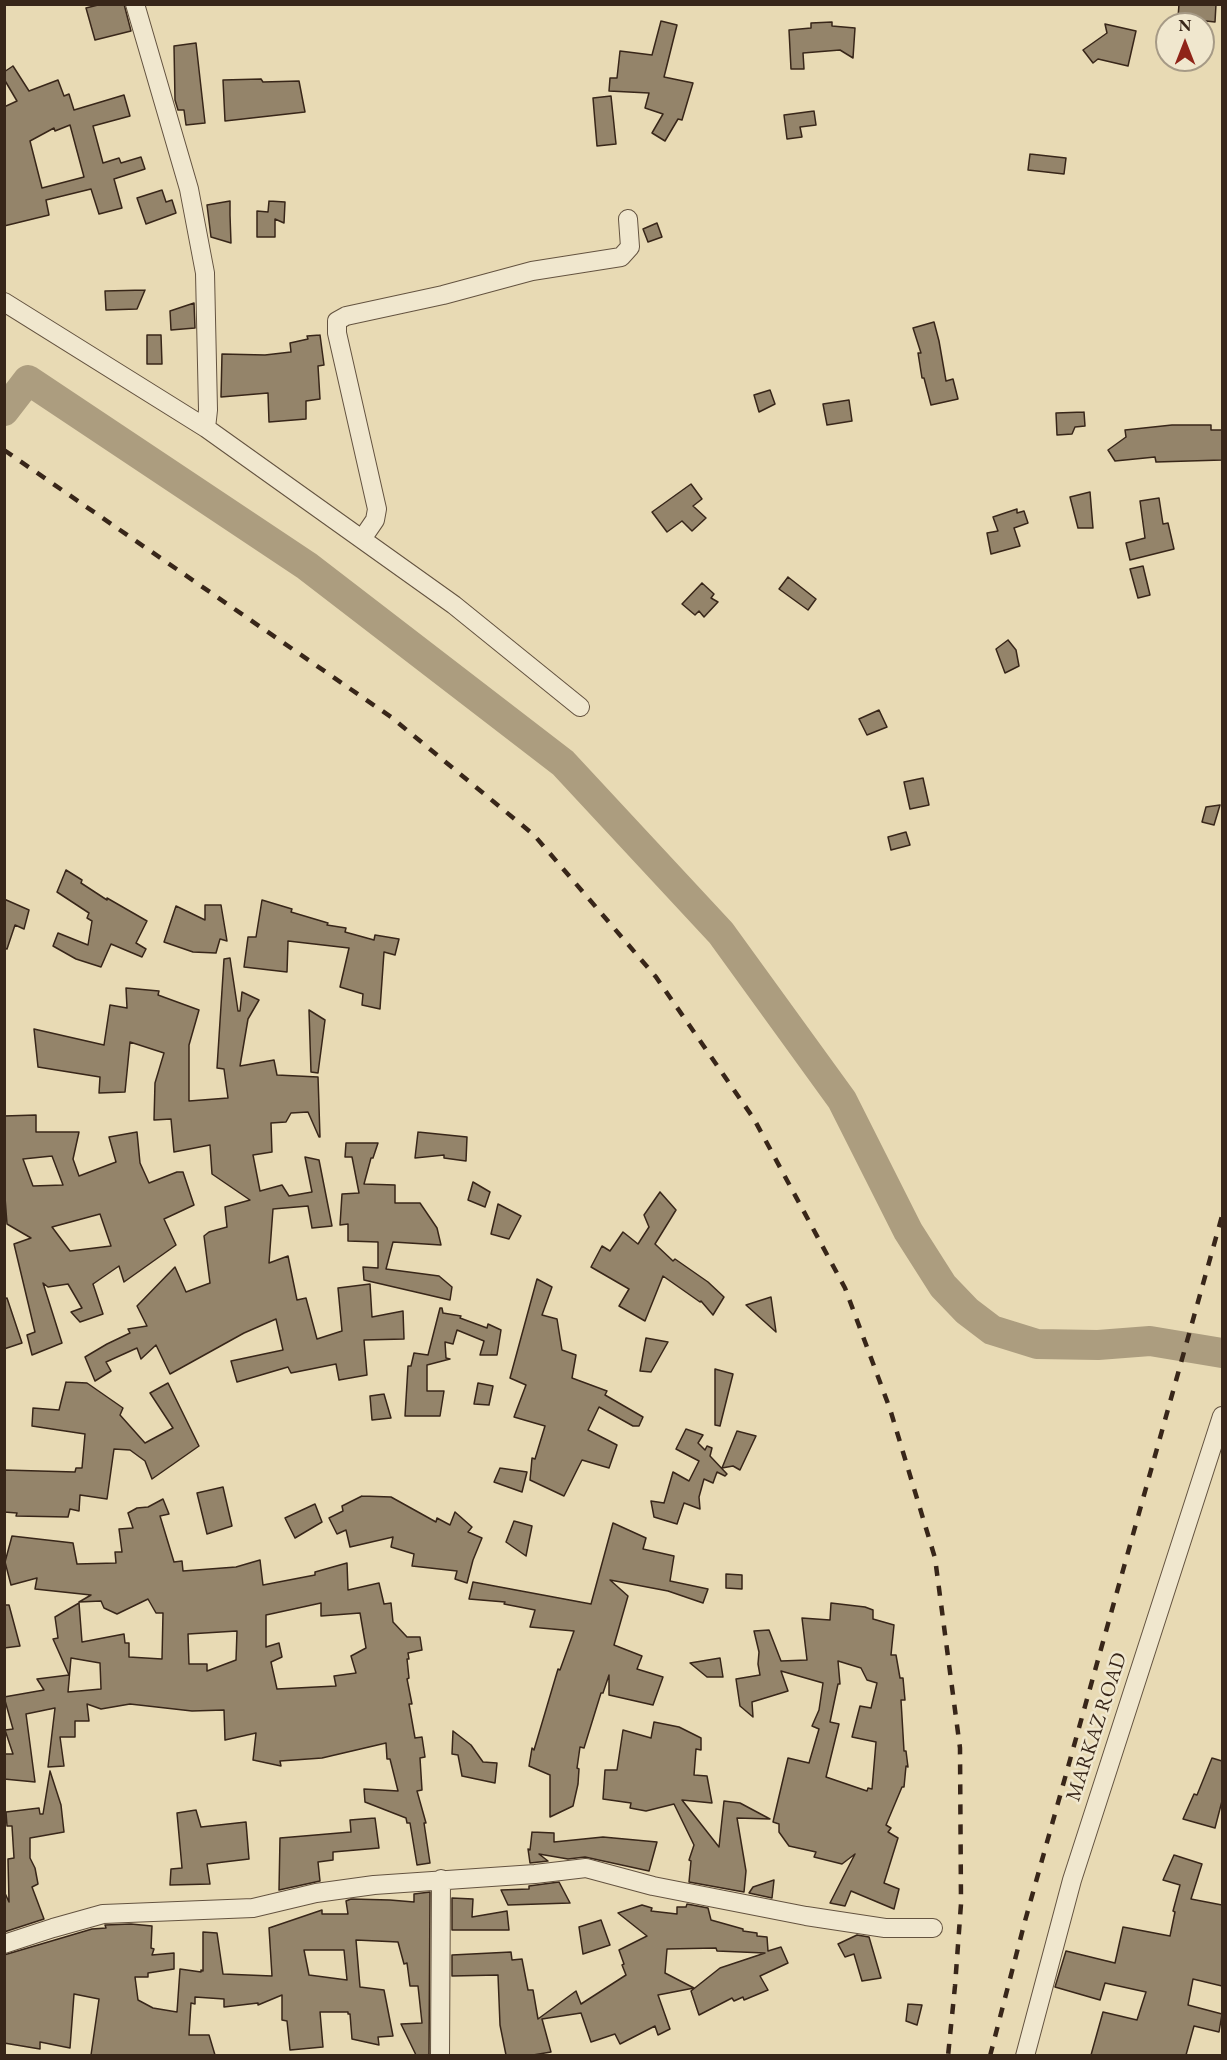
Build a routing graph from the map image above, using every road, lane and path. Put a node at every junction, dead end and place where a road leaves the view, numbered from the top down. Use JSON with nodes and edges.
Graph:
{"nodes":[{"id":1,"x":135,"y":4,"type":"edge"},
{"id":2,"x":628,"y":219,"type":"dead end"},
{"id":3,"x":4,"y":302,"type":"edge"},
{"id":4,"x":206,"y":428,"type":"junction"},
{"id":5,"x":362,"y":539,"type":"junction"},
{"id":6,"x":580,"y":707,"type":"dead end"},
{"id":7,"x":1222,"y":1416,"type":"edge"},
{"id":8,"x":441,"y":1879,"type":"junction"},
{"id":9,"x":933,"y":1928,"type":"dead end"},
{"id":10,"x":4,"y":1944,"type":"edge"},
{"id":11,"x":440,"y":2055,"type":"edge"},
{"id":12,"x":1025,"y":2055,"type":"edge"}],
"edges":[{"from":1,"to":4,"type":"street"},
{"from":2,"to":5,"type":"street"},
{"from":3,"to":4,"type":"street"},
{"from":4,"to":5,"type":"street"},
{"from":5,"to":6,"type":"street"},
{"from":7,"to":12,"type":"street","name":"MARKAZ ROAD"},
{"from":8,"to":9,"type":"street"},
{"from":8,"to":10,"type":"street"},
{"from":8,"to":11,"type":"street"}]}
